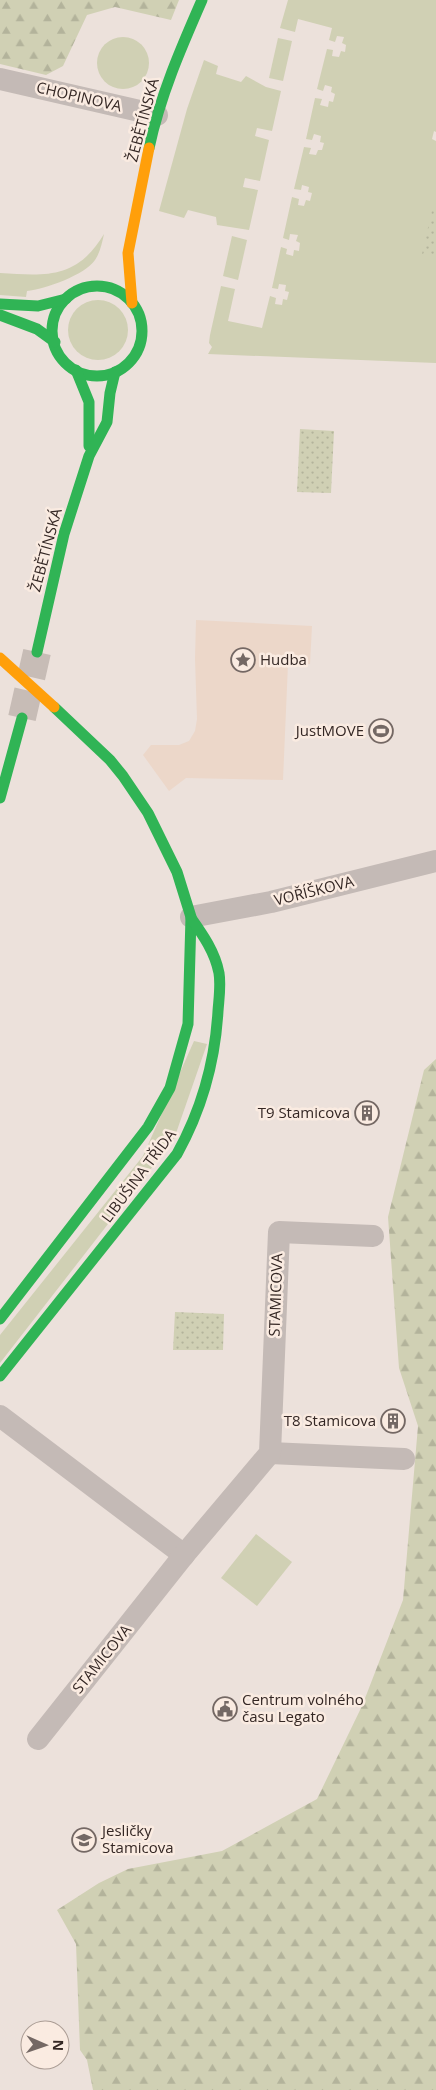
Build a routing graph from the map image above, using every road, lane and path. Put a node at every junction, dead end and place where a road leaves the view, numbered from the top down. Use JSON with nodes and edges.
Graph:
{"nodes":[{"id":1,"x":202,"y":0,"type":"edge"},
{"id":2,"x":0,"y":79,"type":"edge"},
{"id":3,"x":157,"y":115,"type":"junction"},
{"id":4,"x":128,"y":253,"type":"junction"},
{"id":5,"x":117,"y":266,"type":"dead end"},
{"id":6,"x":109,"y":277,"type":"dead end"},
{"id":7,"x":98,"y":286,"type":"junction"},
{"id":8,"x":66,"y":299,"type":"junction"},
{"id":9,"x":132,"y":303,"type":"junction"},
{"id":10,"x":0,"y":304,"type":"edge"},
{"id":11,"x":0,"y":315,"type":"edge"},
{"id":12,"x":55,"y":342,"type":"junction"},
{"id":13,"x":76,"y":370,"type":"junction"},
{"id":14,"x":115,"y":372,"type":"junction"},
{"id":15,"x":89,"y":456,"type":"junction"},
{"id":16,"x":36,"y":652,"type":"tunnel mouth"},
{"id":17,"x":0,"y":658,"type":"edge"},
{"id":18,"x":22,"y":718,"type":"tunnel mouth"},
{"id":19,"x":0,"y":798,"type":"edge"},
{"id":20,"x":436,"y":861,"type":"edge"},
{"id":21,"x":191,"y":917,"type":"junction"},
{"id":22,"x":373,"y":1236,"type":"dead end"},
{"id":23,"x":0,"y":1319,"type":"edge"},
{"id":24,"x":0,"y":1376,"type":"edge"},
{"id":25,"x":0,"y":1416,"type":"edge"},
{"id":26,"x":270,"y":1453,"type":"junction"},
{"id":27,"x":404,"y":1459,"type":"dead end"},
{"id":28,"x":184,"y":1555,"type":"junction"},
{"id":29,"x":38,"y":1739,"type":"dead end"}],
"edges":[{"from":1,"to":3,"type":"street","name":"ŽEBĚTÍNSKÁ"},
{"from":2,"to":3,"type":"street","name":"CHOPINOVA"},
{"from":3,"to":4,"type":"street","name":"ŽEBĚTÍNSKÁ"},
{"from":4,"to":5,"type":"street","name":"ŽEBĚTÍNSKÁ"},
{"from":4,"to":9,"type":"street","name":"ŽEBĚTÍNSKÁ"},
{"from":6,"to":7,"type":"street"},
{"from":7,"to":8,"type":"street"},
{"from":7,"to":9,"type":"street"},
{"from":8,"to":10,"type":"street"},
{"from":8,"to":12,"type":"street"},
{"from":9,"to":14,"type":"street"},
{"from":11,"to":12,"type":"street"},
{"from":12,"to":13,"type":"street"},
{"from":13,"to":14,"type":"street"},
{"from":13,"to":15,"type":"street","name":"ŽEBĚTÍNSKÁ"},
{"from":14,"to":15,"type":"street","name":"ŽEBĚTÍNSKÁ"},
{"from":15,"to":16,"type":"street","name":"ŽEBĚTÍNSKÁ"},
{"from":17,"to":21,"type":"street","bridge":true},
{"from":18,"to":19,"type":"street"},
{"from":20,"to":21,"type":"street","name":"VOŘÍŠKOVA"},
{"from":21,"to":23,"type":"street","name":"LIBUŠINA TŘÍDA"},
{"from":21,"to":24,"type":"street","name":"LIBUŠINA TŘÍDA"},
{"from":22,"to":26,"type":"street","name":"STAMICOVA"},
{"from":25,"to":28,"type":"street"},
{"from":26,"to":27,"type":"street"},
{"from":26,"to":28,"type":"street","name":"STAMICOVA"},
{"from":28,"to":29,"type":"street","name":"STAMICOVA"}]}
